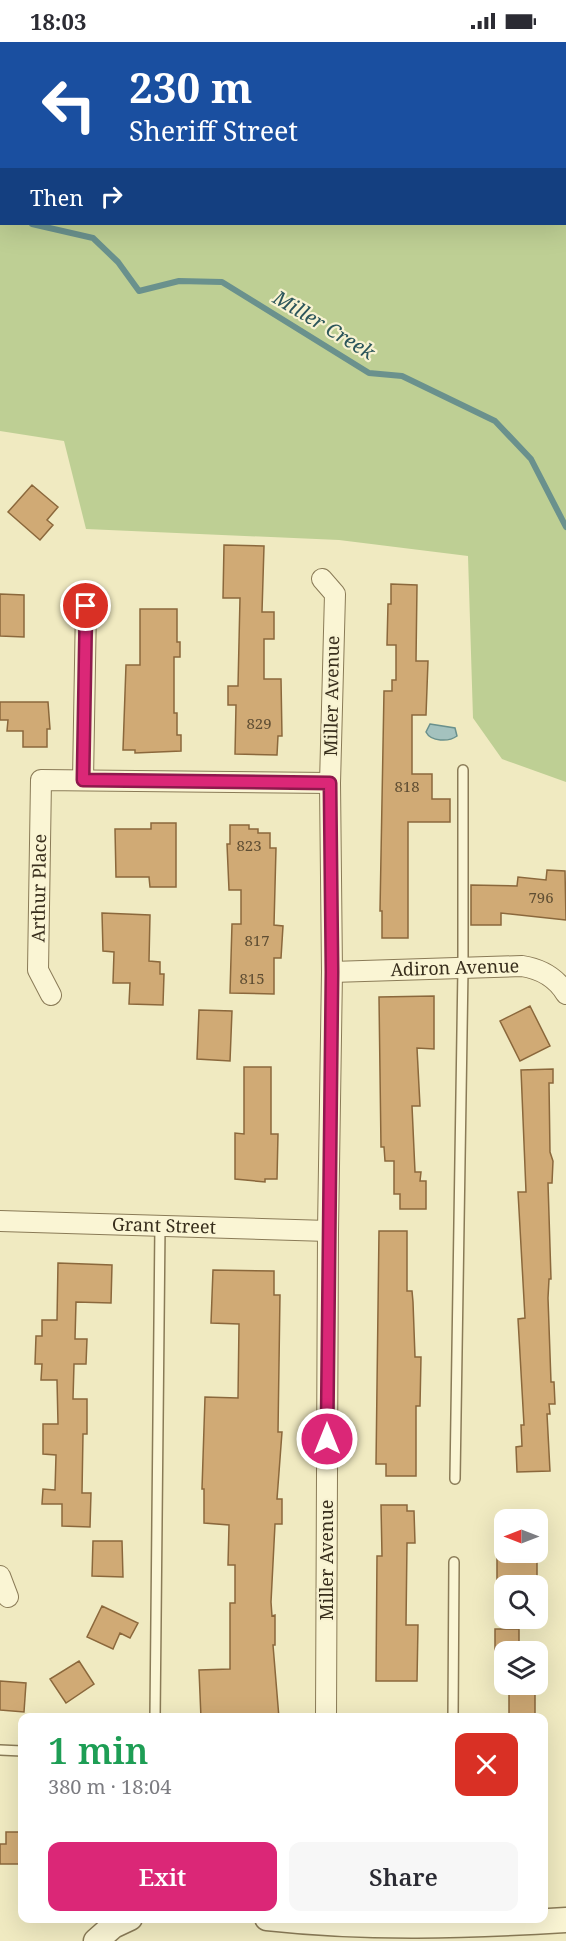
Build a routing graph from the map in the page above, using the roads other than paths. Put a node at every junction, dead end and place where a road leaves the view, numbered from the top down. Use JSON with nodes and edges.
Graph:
{"nodes":[{"id":1,"x":322,"y":579,"type":"dead end"},
{"id":2,"x":86,"y":606,"type":"dead end"},
{"id":3,"x":463,"y":770,"type":"dead end"},
{"id":4,"x":83,"y":780,"type":"junction"},
{"id":5,"x":330,"y":783,"type":"junction"},
{"id":6,"x":463,"y":968,"type":"junction"},
{"id":7,"x":332,"y":972,"type":"junction"},
{"id":8,"x":566,"y":994,"type":"edge"},
{"id":9,"x":51,"y":995,"type":"dead end"},
{"id":10,"x":0,"y":1221,"type":"edge"},
{"id":11,"x":160,"y":1224,"type":"junction"},
{"id":12,"x":328,"y":1231,"type":"junction"},
{"id":13,"x":455,"y":1479,"type":"dead end"},
{"id":14,"x":454,"y":1562,"type":"dead end"},
{"id":15,"x":0,"y":1576,"type":"edge"},
{"id":16,"x":8,"y":1597,"type":"dead end"},
{"id":17,"x":155,"y":1713,"type":"edge"},
{"id":18,"x":326,"y":1713,"type":"edge"},
{"id":19,"x":453,"y":1713,"type":"edge"},
{"id":20,"x":0,"y":1750,"type":"edge"},
{"id":21,"x":18,"y":1751,"type":"edge"},
{"id":22,"x":548,"y":1920,"type":"edge"},
{"id":23,"x":566,"y":1920,"type":"edge"},
{"id":24,"x":119,"y":1923,"type":"edge"},
{"id":25,"x":96,"y":1941,"type":"edge"}],
"edges":[{"from":1,"to":5,"type":"street","name":"Miller Avenue"},
{"from":2,"to":4,"type":"street"},
{"from":3,"to":6,"type":"lane"},
{"from":4,"to":5,"type":"street"},
{"from":4,"to":9,"type":"street","name":"Arthur Place"},
{"from":5,"to":7,"type":"street","name":"Miller Avenue"},
{"from":6,"to":7,"type":"street","name":"Adiron Avenue"},
{"from":6,"to":8,"type":"street","name":"Adiron Avenue"},
{"from":6,"to":13,"type":"lane"},
{"from":7,"to":12,"type":"street","name":"Miller Avenue"},
{"from":10,"to":11,"type":"street","name":"Grant Street"},
{"from":11,"to":12,"type":"street","name":"Grant Street"},
{"from":11,"to":17,"type":"lane"},
{"from":12,"to":18,"type":"street","name":"Miller Avenue"},
{"from":14,"to":19,"type":"lane"},
{"from":15,"to":16,"type":"street"},
{"from":20,"to":21,"type":"lane"},
{"from":22,"to":23,"type":"street"},
{"from":24,"to":25,"type":"street"}]}
